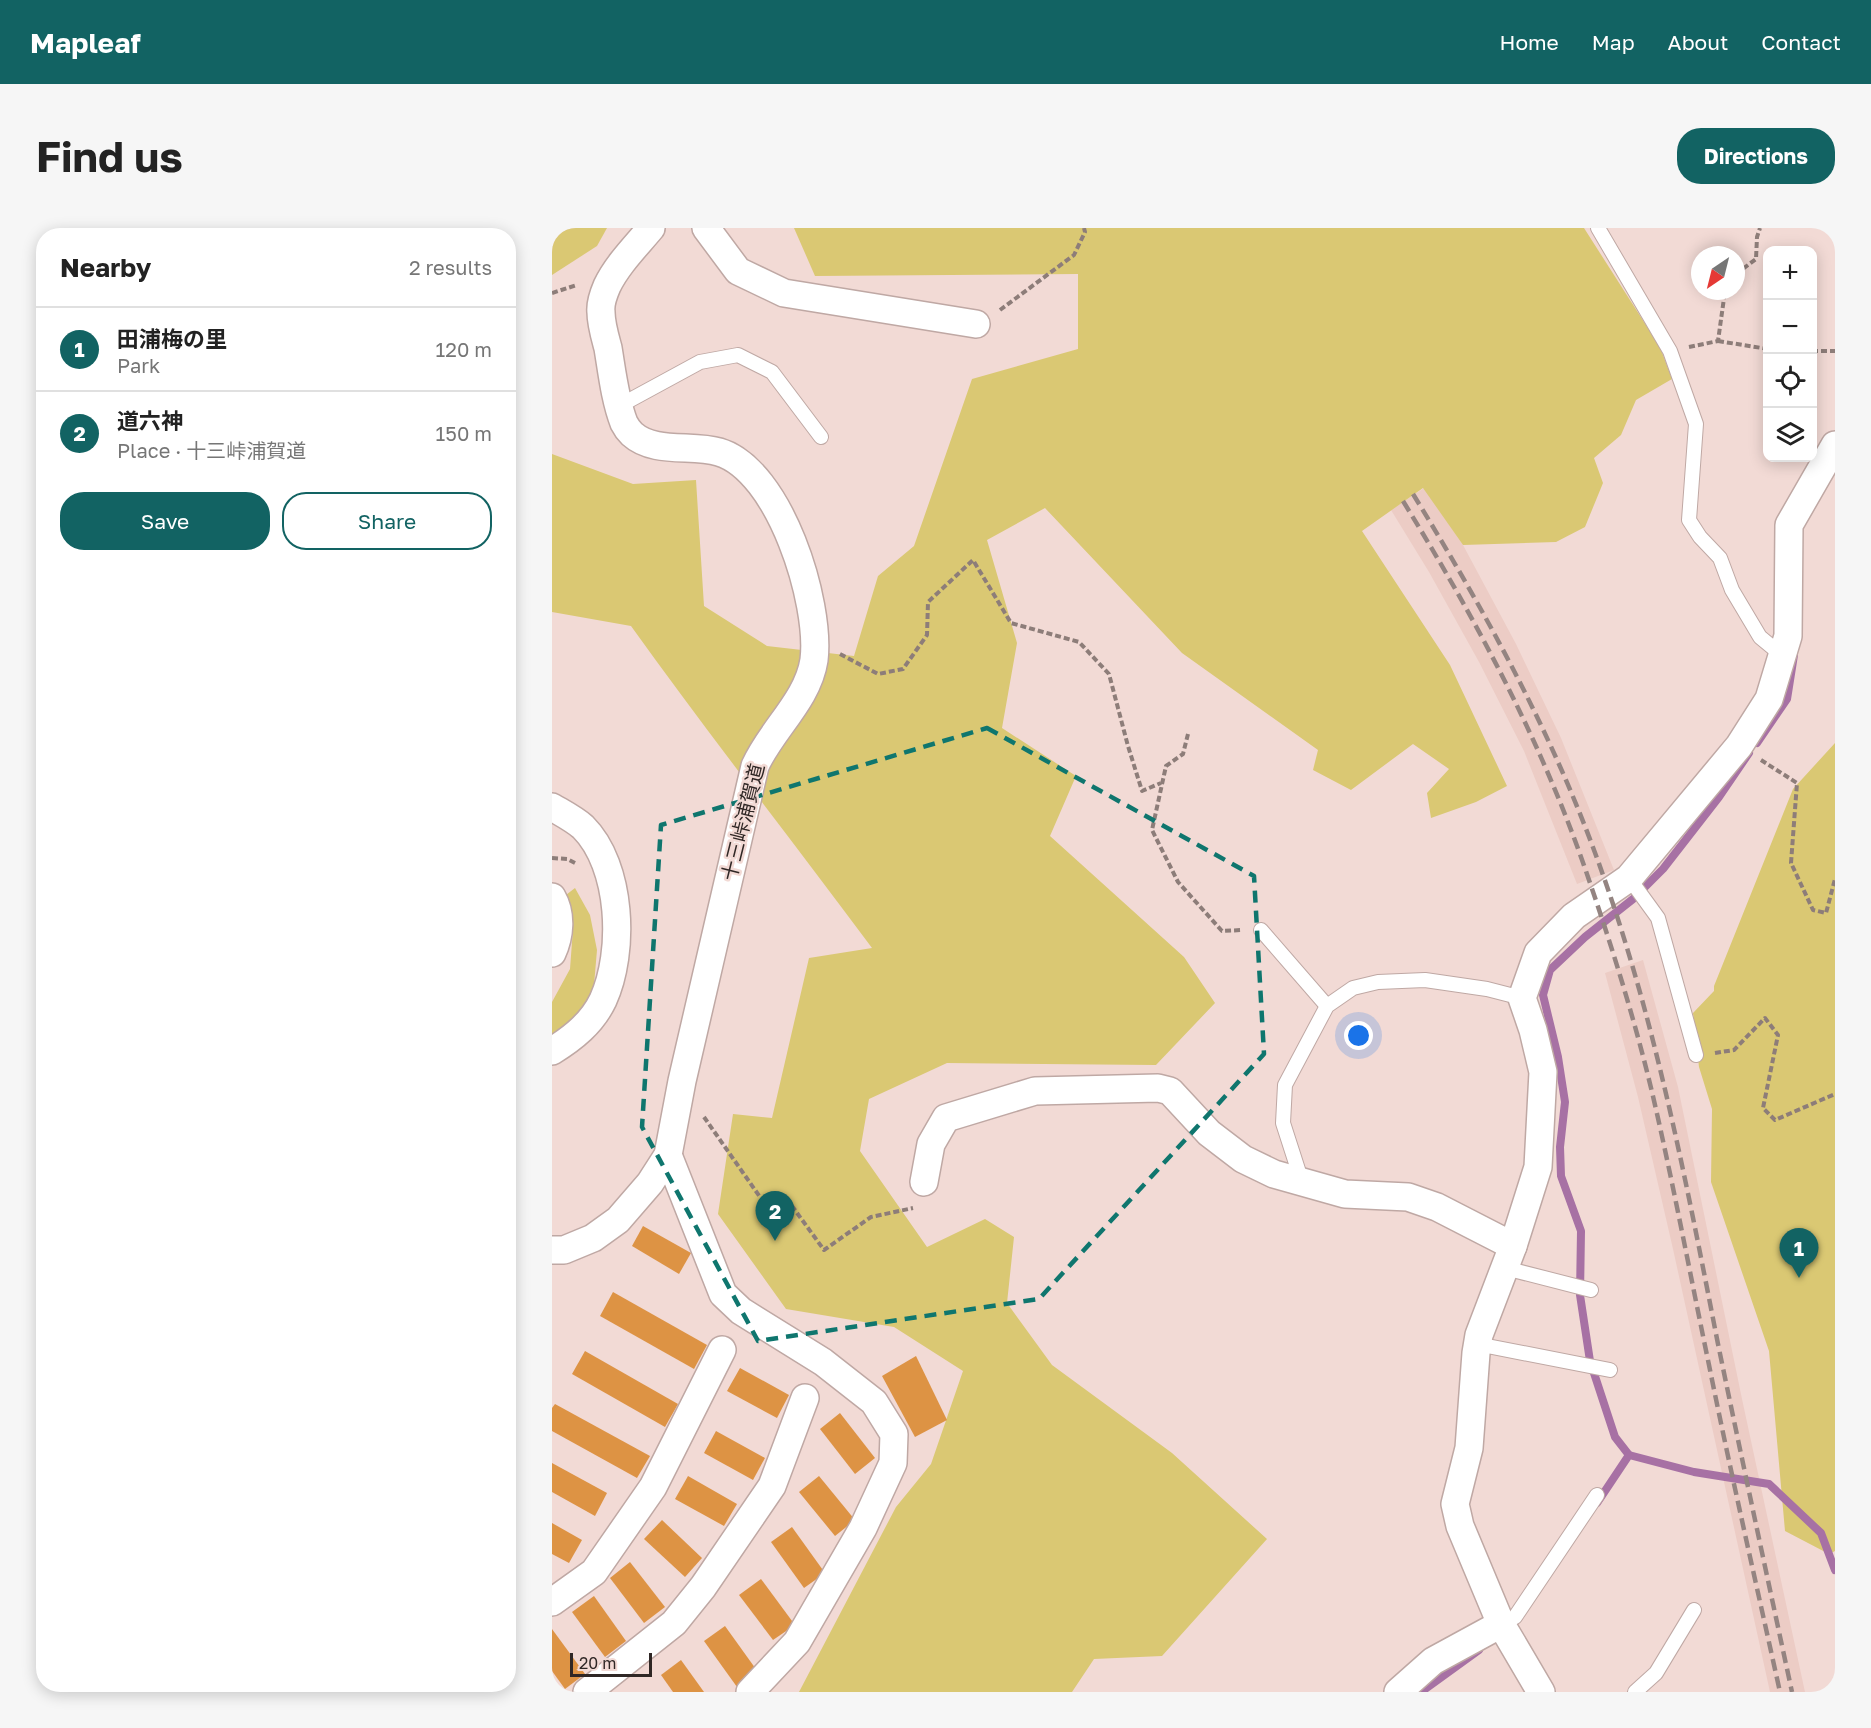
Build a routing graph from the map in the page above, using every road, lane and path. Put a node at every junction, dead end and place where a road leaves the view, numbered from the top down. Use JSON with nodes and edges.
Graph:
{"nodes":[{"id":1,"x":651,"y":228,"type":"edge"},
{"id":2,"x":706,"y":228,"type":"edge"},
{"id":3,"x":1084,"y":228,"type":"edge"},
{"id":4,"x":1598,"y":228,"type":"edge"},
{"id":5,"x":1760,"y":228,"type":"edge"},
{"id":6,"x":1745,"y":267,"type":"edge"},
{"id":7,"x":1724,"y":300,"type":"edge"},
{"id":8,"x":976,"y":324,"type":"joint"},
{"id":9,"x":1718,"y":341,"type":"junction"},
{"id":10,"x":1763,"y":348,"type":"edge"},
{"id":11,"x":1670,"y":351,"type":"junction"},
{"id":12,"x":1817,"y":351,"type":"edge"},
{"id":13,"x":1835,"y":351,"type":"edge"},
{"id":14,"x":619,"y":406,"type":"junction"},
{"id":15,"x":821,"y":436,"type":"dead end"},
{"id":16,"x":1835,"y":445,"type":"edge"},
{"id":17,"x":814,"y":641,"type":"junction"},
{"id":18,"x":1783,"y":656,"type":"junction"},
{"id":19,"x":1188,"y":734,"type":"dead end"},
{"id":20,"x":1761,"y":760,"type":"dead end"},
{"id":21,"x":1161,"y":783,"type":"junction"},
{"id":22,"x":552,"y":807,"type":"edge"},
{"id":23,"x":1629,"y":878,"type":"junction"},
{"id":24,"x":1835,"y":879,"type":"edge"},
{"id":25,"x":552,"y":897,"type":"edge"},
{"id":26,"x":1261,"y":930,"type":"joint"},
{"id":27,"x":552,"y":953,"type":"edge"},
{"id":28,"x":1522,"y":998,"type":"junction"},
{"id":29,"x":1327,"y":1006,"type":"junction"},
{"id":30,"x":1734,"y":1050,"type":"dead end"},
{"id":31,"x":552,"y":1051,"type":"edge"},
{"id":32,"x":1696,"y":1055,"type":"dead end"},
{"id":33,"x":682,"y":1081,"type":"junction"},
{"id":34,"x":1835,"y":1094,"type":"edge"},
{"id":35,"x":668,"y":1155,"type":"junction"},
{"id":36,"x":924,"y":1182,"type":"joint"},
{"id":37,"x":1302,"y":1182,"type":"junction"},
{"id":38,"x":552,"y":1250,"type":"edge"},
{"id":39,"x":1509,"y":1257,"type":"junction"},
{"id":40,"x":1591,"y":1290,"type":"dead end"},
{"id":41,"x":1477,"y":1344,"type":"junction"},
{"id":42,"x":722,"y":1350,"type":"dead end"},
{"id":43,"x":1610,"y":1370,"type":"dead end"},
{"id":44,"x":805,"y":1398,"type":"dead end"},
{"id":45,"x":1597,"y":1495,"type":"dead end"},
{"id":46,"x":552,"y":1602,"type":"edge"},
{"id":47,"x":1694,"y":1610,"type":"dead end"},
{"id":48,"x":1501,"y":1624,"type":"junction"},
{"id":49,"x":587,"y":1692,"type":"edge"},
{"id":50,"x":750,"y":1692,"type":"edge"},
{"id":51,"x":1398,"y":1692,"type":"edge"},
{"id":52,"x":1541,"y":1692,"type":"edge"},
{"id":53,"x":1635,"y":1692,"type":"edge"}],
"edges":[{"from":1,"to":14,"type":"street","name":"十三峠浦賀道"},
{"from":2,"to":8,"type":"street"},
{"from":3,"to":8,"type":"path"},
{"from":4,"to":11,"type":"lane"},
{"from":5,"to":6,"type":"path"},
{"from":7,"to":9,"type":"path"},
{"from":9,"to":10,"type":"path"},
{"from":9,"to":11,"type":"path"},
{"from":11,"to":18,"type":"lane"},
{"from":12,"to":13,"type":"path"},
{"from":14,"to":15,"type":"lane"},
{"from":14,"to":17,"type":"street","name":"十三峠浦賀道"},
{"from":16,"to":18,"type":"street"},
{"from":17,"to":21,"type":"path"},
{"from":17,"to":33,"type":"street","name":"十三峠浦賀道"},
{"from":18,"to":23,"type":"street"},
{"from":19,"to":21,"type":"path"},
{"from":20,"to":24,"type":"path"},
{"from":21,"to":26,"type":"path"},
{"from":22,"to":31,"type":"street"},
{"from":23,"to":28,"type":"street"},
{"from":23,"to":32,"type":"lane"},
{"from":25,"to":27,"type":"street"},
{"from":26,"to":29,"type":"lane"},
{"from":28,"to":29,"type":"lane"},
{"from":28,"to":39,"type":"street"},
{"from":29,"to":37,"type":"lane"},
{"from":30,"to":34,"type":"path"},
{"from":33,"to":35,"type":"street","name":"十三峠浦賀道"},
{"from":33,"to":36,"type":"path"},
{"from":35,"to":38,"type":"street"},
{"from":35,"to":50,"type":"street"},
{"from":36,"to":37,"type":"street"},
{"from":37,"to":39,"type":"street"},
{"from":39,"to":40,"type":"lane"},
{"from":39,"to":41,"type":"street"},
{"from":41,"to":43,"type":"lane"},
{"from":41,"to":48,"type":"street"},
{"from":42,"to":46,"type":"street"},
{"from":44,"to":49,"type":"street"},
{"from":45,"to":48,"type":"lane"},
{"from":47,"to":53,"type":"lane"},
{"from":48,"to":51,"type":"street"},
{"from":48,"to":52,"type":"street"}]}
